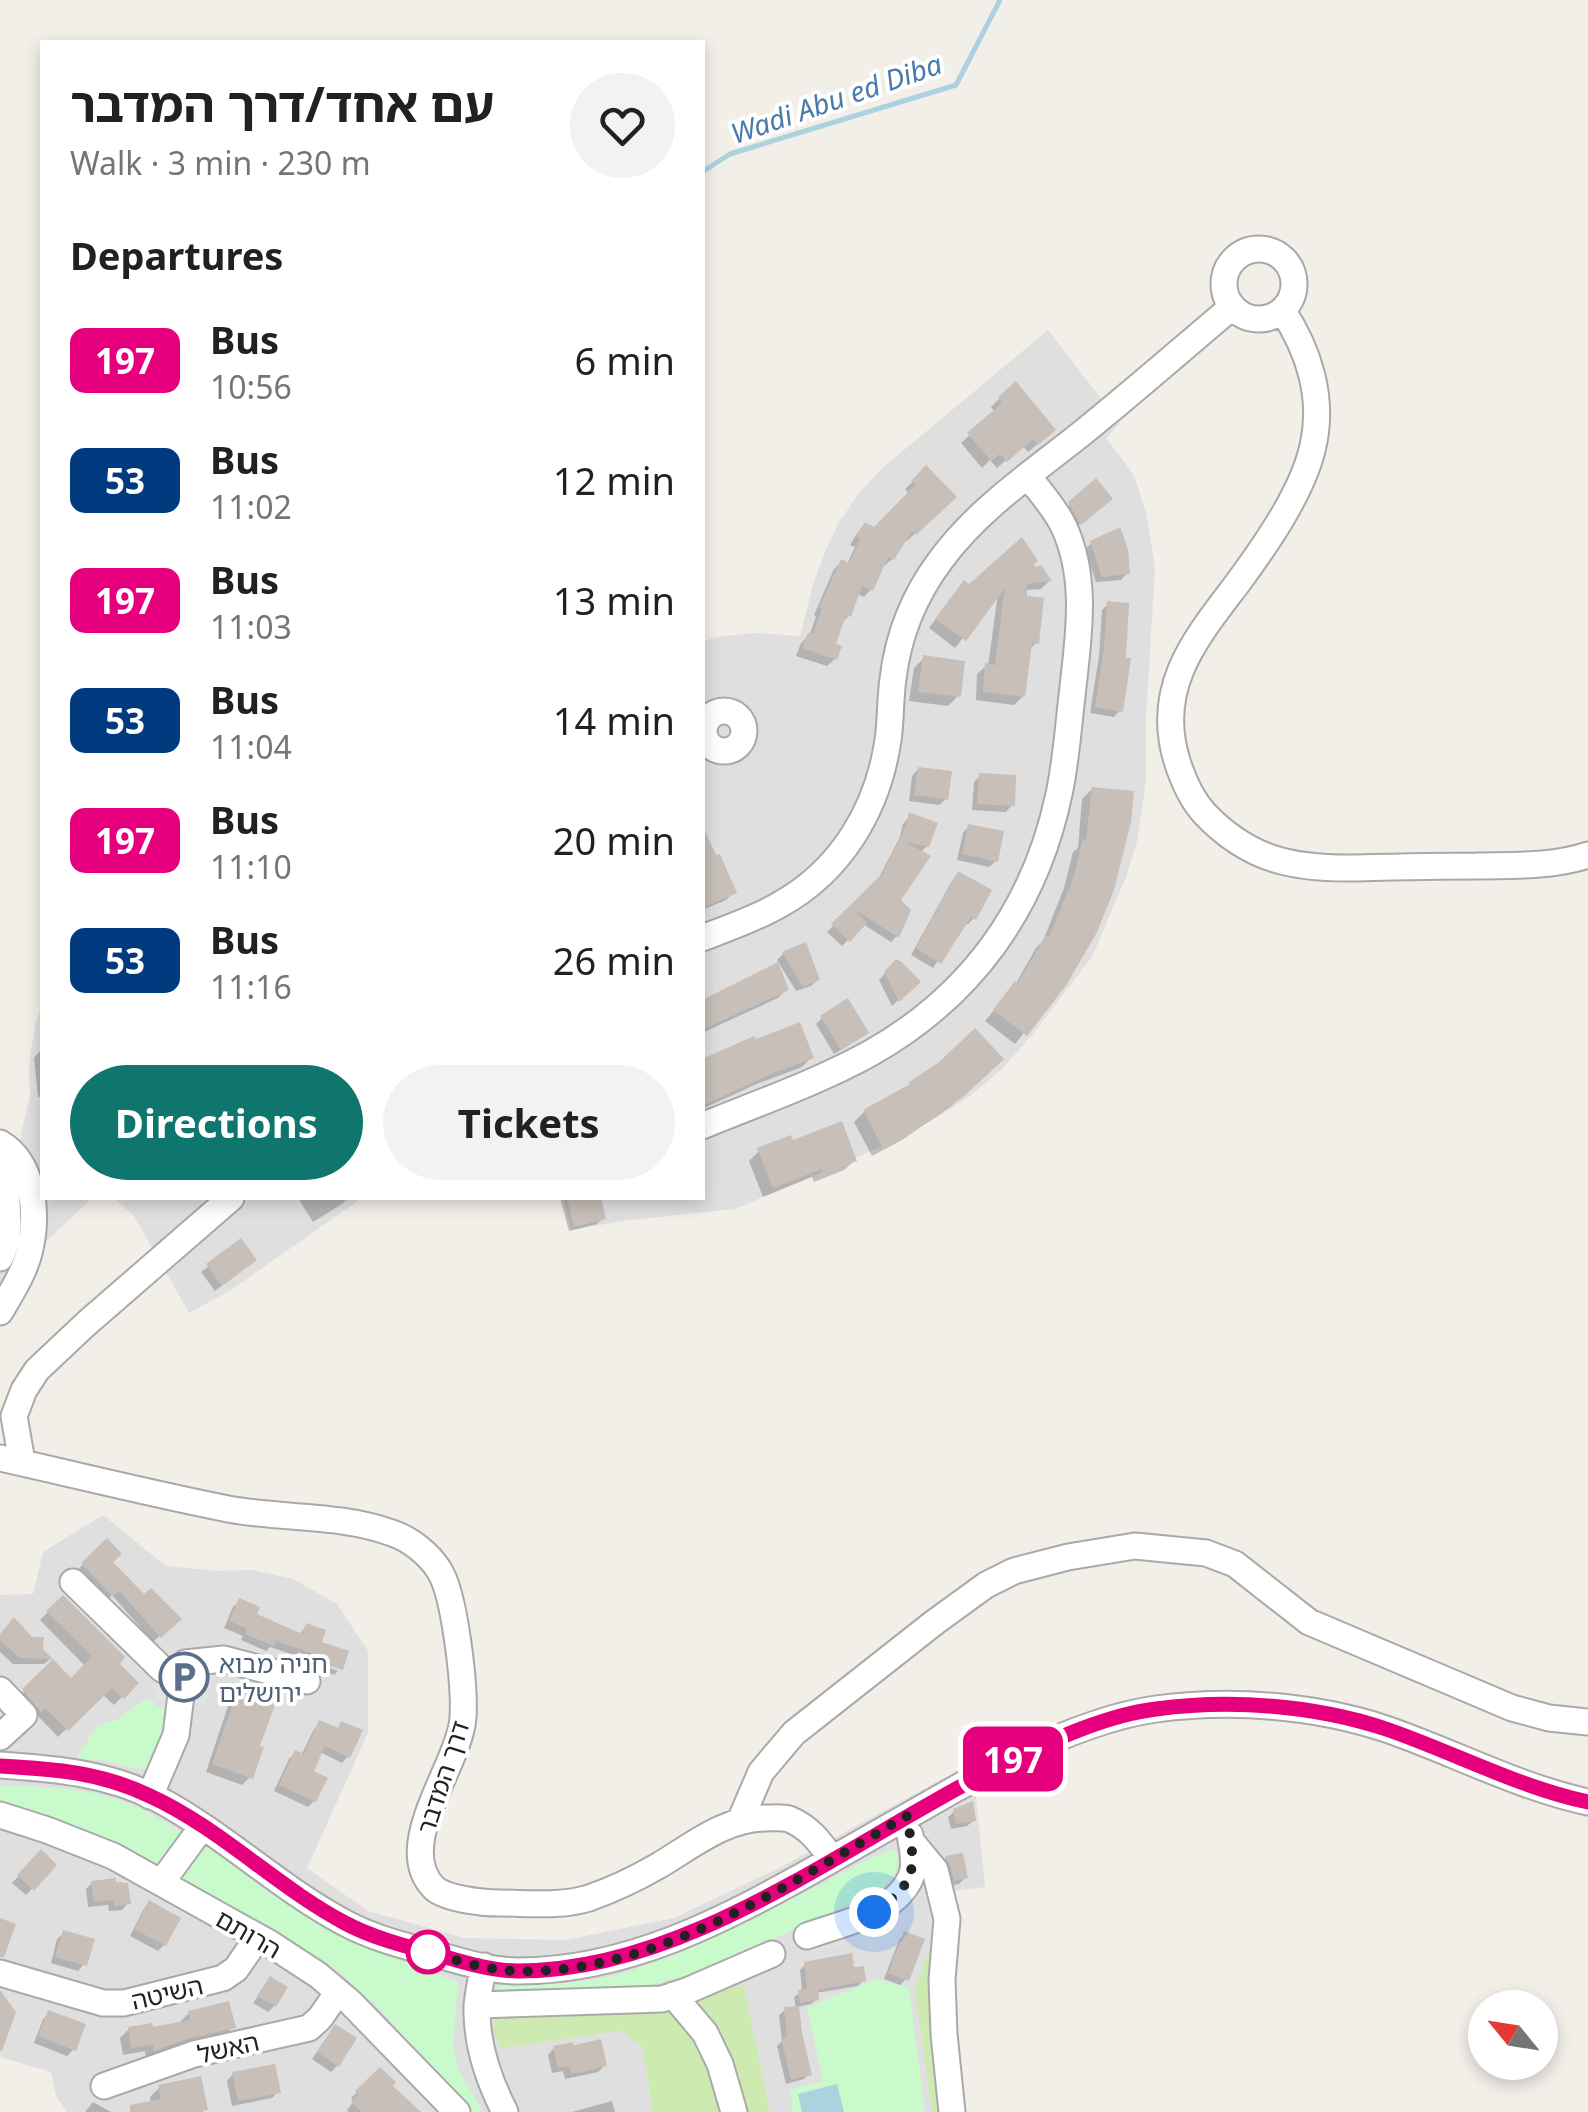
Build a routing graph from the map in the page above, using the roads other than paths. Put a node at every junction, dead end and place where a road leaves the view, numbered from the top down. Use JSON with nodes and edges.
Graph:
{"nodes":[{"id":1,"x":1232,"y":307,"type":"junction"},
{"id":2,"x":1282,"y":310,"type":"junction"},
{"id":3,"x":1028,"y":476,"type":"junction"},
{"id":4,"x":1588,"y":855,"type":"edge"},
{"id":5,"x":705,"y":937,"type":"edge"},
{"id":6,"x":705,"y":1125,"type":"edge"},
{"id":7,"x":2,"y":1155,"type":"edge"},
{"id":8,"x":229,"y":1200,"type":"edge"},
{"id":9,"x":0,"y":1258,"type":"edge"},
{"id":10,"x":0,"y":1312,"type":"edge"},
{"id":11,"x":11,"y":1460,"type":"edge"},
{"id":12,"x":74,"y":1582,"type":"dead end"},
{"id":13,"x":184,"y":1672,"type":"junction"},
{"id":14,"x":308,"y":1681,"type":"dead end"},
{"id":15,"x":0,"y":1690,"type":"edge"},
{"id":16,"x":1588,"y":1722,"type":"edge"},
{"id":17,"x":0,"y":1737,"type":"edge"},
{"id":18,"x":0,"y":1766,"type":"edge"},
{"id":19,"x":150,"y":1796,"type":"junction"},
{"id":20,"x":1588,"y":1802,"type":"edge"},
{"id":21,"x":0,"y":1815,"type":"edge"},
{"id":22,"x":740,"y":1821,"type":"junction"},
{"id":23,"x":202,"y":1827,"type":"junction"},
{"id":24,"x":909,"y":1829,"type":"junction"},
{"id":25,"x":832,"y":1859,"type":"junction"},
{"id":26,"x":161,"y":1883,"type":"junction"},
{"id":27,"x":807,"y":1936,"type":"dead end"},
{"id":28,"x":258,"y":1937,"type":"junction"},
{"id":29,"x":772,"y":1954,"type":"dead end"},
{"id":30,"x":484,"y":1966,"type":"junction"},
{"id":31,"x":0,"y":1973,"type":"edge"},
{"id":32,"x":338,"y":1992,"type":"junction"},
{"id":33,"x":673,"y":1996,"type":"junction"},
{"id":34,"x":477,"y":2005,"type":"junction"},
{"id":35,"x":104,"y":2086,"type":"dead end"},
{"id":36,"x":457,"y":2112,"type":"edge"},
{"id":37,"x":505,"y":2112,"type":"edge"},
{"id":38,"x":734,"y":2112,"type":"edge"},
{"id":39,"x":952,"y":2112,"type":"edge"}],
"edges":[{"from":1,"to":2,"type":"street"},
{"from":1,"to":2,"type":"street"},
{"from":1,"to":3,"type":"street"},
{"from":2,"to":4,"type":"street"},
{"from":3,"to":5,"type":"street"},
{"from":3,"to":6,"type":"street"},
{"from":7,"to":9,"type":"street"},
{"from":7,"to":10,"type":"street"},
{"from":8,"to":11,"type":"street"},
{"from":11,"to":22,"type":"street","name":"דרך המדבר"},
{"from":12,"to":13,"type":"street"},
{"from":13,"to":14,"type":"street"},
{"from":13,"to":19,"type":"street"},
{"from":15,"to":17,"type":"street"},
{"from":16,"to":22,"type":"street"},
{"from":18,"to":19,"type":"street"},
{"from":19,"to":23,"type":"street"},
{"from":20,"to":24,"type":"street"},
{"from":21,"to":26,"type":"street","name":"הרותם"},
{"from":22,"to":25,"type":"street","name":"דרך המדבר"},
{"from":23,"to":26,"type":"street"},
{"from":23,"to":30,"type":"street"},
{"from":24,"to":25,"type":"street"},
{"from":24,"to":27,"type":"street"},
{"from":24,"to":39,"type":"street"},
{"from":25,"to":30,"type":"street"},
{"from":26,"to":28,"type":"street","name":"הרותם"},
{"from":28,"to":31,"type":"street","name":"השיטה"},
{"from":28,"to":32,"type":"street","name":"הרותם"},
{"from":29,"to":33,"type":"street"},
{"from":30,"to":34,"type":"street"},
{"from":32,"to":35,"type":"street","name":"האשל"},
{"from":32,"to":36,"type":"street","name":"הרותם"},
{"from":33,"to":34,"type":"street"},
{"from":33,"to":38,"type":"street"},
{"from":34,"to":37,"type":"street"}]}
